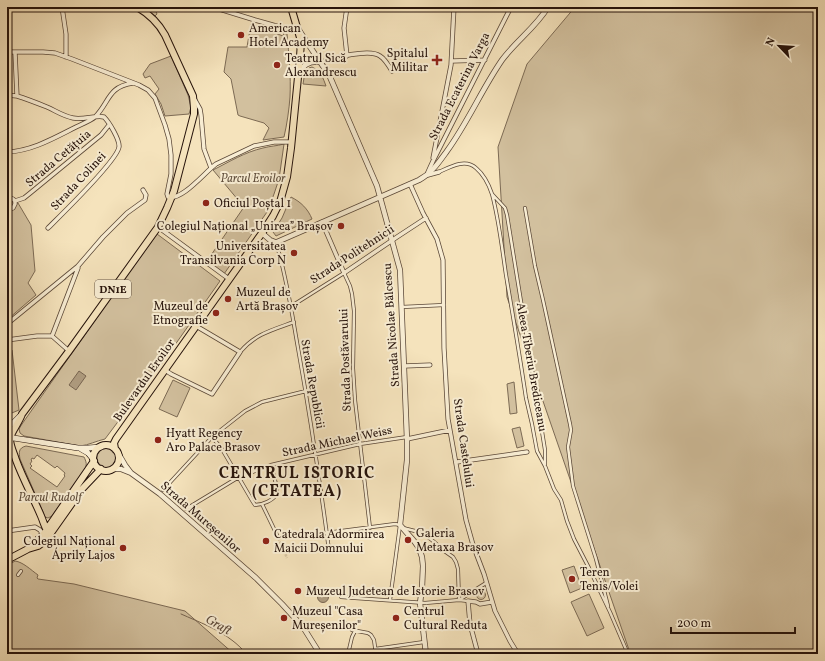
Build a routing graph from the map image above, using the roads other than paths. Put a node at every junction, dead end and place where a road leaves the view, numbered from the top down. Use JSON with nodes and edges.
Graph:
{"nodes":[{"id":1,"x":62,"y":7,"type":"edge"},
{"id":2,"x":137,"y":7,"type":"edge"},
{"id":3,"x":212,"y":7,"type":"edge"},
{"id":4,"x":291,"y":7,"type":"edge"},
{"id":5,"x":347,"y":7,"type":"edge"},
{"id":6,"x":454,"y":7,"type":"edge"},
{"id":7,"x":511,"y":7,"type":"edge"},
{"id":8,"x":548,"y":7,"type":"edge"},
{"id":9,"x":296,"y":25,"type":"junction"},
{"id":10,"x":7,"y":52,"type":"edge"},
{"id":11,"x":15,"y":52,"type":"junction"},
{"id":12,"x":347,"y":56,"type":"junction"},
{"id":13,"x":66,"y":57,"type":"junction"},
{"id":14,"x":484,"y":60,"type":"junction"},
{"id":15,"x":452,"y":61,"type":"junction"},
{"id":16,"x":321,"y":62,"type":"junction"},
{"id":17,"x":392,"y":71,"type":"dead end"},
{"id":18,"x":298,"y":79,"type":"junction"},
{"id":19,"x":134,"y":83,"type":"junction"},
{"id":20,"x":7,"y":95,"type":"edge"},
{"id":21,"x":17,"y":96,"type":"junction"},
{"id":22,"x":193,"y":96,"type":"junction"},
{"id":23,"x":95,"y":117,"type":"junction"},
{"id":24,"x":109,"y":125,"type":"junction"},
{"id":25,"x":292,"y":142,"type":"junction"},
{"id":26,"x":7,"y":152,"type":"edge"},
{"id":27,"x":433,"y":162,"type":"junction"},
{"id":28,"x":211,"y":168,"type":"junction"},
{"id":29,"x":439,"y":172,"type":"joint"},
{"id":30,"x":427,"y":175,"type":"junction"},
{"id":31,"x":410,"y":184,"type":"junction"},
{"id":32,"x":143,"y":190,"type":"dead end"},
{"id":33,"x":491,"y":194,"type":"junction"},
{"id":34,"x":7,"y":197,"type":"edge"},
{"id":35,"x":380,"y":197,"type":"junction"},
{"id":36,"x":172,"y":198,"type":"junction"},
{"id":37,"x":15,"y":201,"type":"junction"},
{"id":38,"x":525,"y":208,"type":"dead end"},
{"id":39,"x":7,"y":210,"type":"edge"},
{"id":40,"x":426,"y":218,"type":"junction"},
{"id":41,"x":322,"y":222,"type":"junction"},
{"id":42,"x":158,"y":227,"type":"junction"},
{"id":43,"x":48,"y":228,"type":"dead end"},
{"id":44,"x":262,"y":233,"type":"junction"},
{"id":45,"x":392,"y":240,"type":"junction"},
{"id":46,"x":277,"y":244,"type":"junction"},
{"id":47,"x":252,"y":248,"type":"junction"},
{"id":48,"x":78,"y":266,"type":"junction"},
{"id":49,"x":344,"y":273,"type":"junction"},
{"id":50,"x":229,"y":279,"type":"junction"},
{"id":51,"x":444,"y":305,"type":"junction"},
{"id":52,"x":290,"y":307,"type":"junction"},
{"id":53,"x":402,"y":307,"type":"junction"},
{"id":54,"x":294,"y":322,"type":"junction"},
{"id":55,"x":7,"y":324,"type":"edge"},
{"id":56,"x":196,"y":326,"type":"junction"},
{"id":57,"x":52,"y":336,"type":"junction"},
{"id":58,"x":7,"y":340,"type":"edge"},
{"id":59,"x":69,"y":351,"type":"junction"},
{"id":60,"x":240,"y":352,"type":"junction"},
{"id":61,"x":430,"y":365,"type":"dead end"},
{"id":62,"x":404,"y":366,"type":"junction"},
{"id":63,"x":164,"y":370,"type":"junction"},
{"id":64,"x":306,"y":391,"type":"junction"},
{"id":65,"x":22,"y":414,"type":"junction"},
{"id":66,"x":7,"y":428,"type":"edge"},
{"id":67,"x":450,"y":430,"type":"junction"},
{"id":68,"x":8,"y":437,"type":"edge"},
{"id":69,"x":212,"y":437,"type":"junction"},
{"id":70,"x":407,"y":438,"type":"junction"},
{"id":71,"x":360,"y":444,"type":"junction"},
{"id":72,"x":101,"y":447,"type":"junction"},
{"id":73,"x":78,"y":448,"type":"junction"},
{"id":74,"x":117,"y":451,"type":"junction"},
{"id":75,"x":527,"y":452,"type":"dead end"},
{"id":76,"x":316,"y":454,"type":"junction"},
{"id":77,"x":94,"y":460,"type":"junction"},
{"id":78,"x":457,"y":462,"type":"junction"},
{"id":79,"x":271,"y":465,"type":"junction"},
{"id":80,"x":545,"y":466,"type":"junction"},
{"id":81,"x":113,"y":469,"type":"junction"},
{"id":82,"x":101,"y":470,"type":"junction"},
{"id":83,"x":131,"y":473,"type":"junction"},
{"id":84,"x":239,"y":477,"type":"junction"},
{"id":85,"x":163,"y":490,"type":"dead end"},
{"id":86,"x":262,"y":504,"type":"junction"},
{"id":87,"x":186,"y":509,"type":"dead end"},
{"id":88,"x":42,"y":517,"type":"junction"},
{"id":89,"x":54,"y":524,"type":"junction"},
{"id":90,"x":401,"y":527,"type":"junction"},
{"id":91,"x":370,"y":528,"type":"junction"},
{"id":92,"x":7,"y":531,"type":"edge"},
{"id":93,"x":46,"y":533,"type":"junction"},
{"id":94,"x":326,"y":533,"type":"junction"},
{"id":95,"x":277,"y":535,"type":"tunnel mouth"},
{"id":96,"x":329,"y":550,"type":"dead end"},
{"id":97,"x":7,"y":560,"type":"edge"},
{"id":98,"x":21,"y":571,"type":"dead end"},
{"id":99,"x":18,"y":575,"type":"dead end"},
{"id":100,"x":486,"y":584,"type":"junction"},
{"id":101,"x":341,"y":597,"type":"dead end"},
{"id":102,"x":390,"y":600,"type":"junction"},
{"id":103,"x":459,"y":600,"type":"junction"},
{"id":104,"x":468,"y":601,"type":"junction"},
{"id":105,"x":492,"y":602,"type":"junction"},
{"id":106,"x":420,"y":603,"type":"junction"},
{"id":107,"x":610,"y":612,"type":"junction"},
{"id":108,"x":344,"y":622,"type":"dead end"},
{"id":109,"x":355,"y":631,"type":"junction"},
{"id":110,"x":424,"y":642,"type":"junction"},
{"id":111,"x":375,"y":649,"type":"junction"},
{"id":112,"x":320,"y":654,"type":"edge"},
{"id":113,"x":348,"y":654,"type":"edge"},
{"id":114,"x":376,"y":654,"type":"edge"},
{"id":115,"x":426,"y":654,"type":"edge"},
{"id":116,"x":478,"y":654,"type":"edge"},
{"id":117,"x":518,"y":654,"type":"edge"},
{"id":118,"x":628,"y":654,"type":"edge"}],
"edges":[{"from":1,"to":13,"type":"street"},
{"from":2,"to":22,"type":"main road","number":"DN1E"},
{"from":3,"to":9,"type":"street"},
{"from":4,"to":9,"type":"main road","name":"Bulevardul Eroilor"},
{"from":5,"to":12,"type":"street"},
{"from":6,"to":15,"type":"street"},
{"from":7,"to":14,"type":"street","name":"Strada Ecaterina Varga"},
{"from":8,"to":30,"type":"street"},
{"from":9,"to":16,"type":"street","name":"Strada Nicolae Bălcescu"},
{"from":9,"to":18,"type":"main road","name":"Bulevardul Eroilor"},
{"from":10,"to":11,"type":"street"},
{"from":11,"to":13,"type":"street"},
{"from":11,"to":21,"type":"street"},
{"from":12,"to":16,"type":"street"},
{"from":12,"to":17,"type":"street"},
{"from":13,"to":19,"type":"street"},
{"from":14,"to":15,"type":"street"},
{"from":14,"to":27,"type":"street","name":"Strada Ecaterina Varga"},
{"from":15,"to":27,"type":"street"},
{"from":16,"to":18,"type":"street"},
{"from":16,"to":35,"type":"street","name":"Strada Nicolae Bălcescu"},
{"from":18,"to":25,"type":"main road","name":"Bulevardul Eroilor"},
{"from":19,"to":23,"type":"street"},
{"from":19,"to":36,"type":"street"},
{"from":20,"to":21,"type":"street"},
{"from":21,"to":23,"type":"street"},
{"from":22,"to":28,"type":"street"},
{"from":22,"to":36,"type":"main road","number":"DN1E"},
{"from":23,"to":24,"type":"street"},
{"from":23,"to":26,"type":"street"},
{"from":24,"to":37,"type":"street","name":"Strada Cetățuia"},
{"from":24,"to":43,"type":"street","name":"Strada Colinei"},
{"from":25,"to":28,"type":"street"},
{"from":25,"to":44,"type":"main road","name":"Bulevardul Eroilor"},
{"from":27,"to":30,"type":"street","name":"Strada Ecaterina Varga"},
{"from":28,"to":36,"type":"street"},
{"from":29,"to":30,"type":"street","name":"Aleea Tiberiu Brediceanu"},
{"from":29,"to":33,"type":"street","name":"Aleea Tiberiu Brediceanu"},
{"from":30,"to":31,"type":"street"},
{"from":31,"to":35,"type":"street"},
{"from":31,"to":40,"type":"street","name":"Strada Castelului"},
{"from":32,"to":48,"type":"street"},
{"from":33,"to":80,"type":"street","name":"Aleea Tiberiu Brediceanu"},
{"from":33,"to":80,"type":"street"},
{"from":34,"to":37,"type":"street"},
{"from":35,"to":41,"type":"street"},
{"from":35,"to":45,"type":"street","name":"Strada Nicolae Bălcescu"},
{"from":36,"to":42,"type":"main road","number":"DN1E"},
{"from":37,"to":39,"type":"street","name":"Strada Cetățuia"},
{"from":38,"to":107,"type":"street"},
{"from":40,"to":45,"type":"street","name":"Strada Politehnicii"},
{"from":40,"to":51,"type":"street","name":"Strada Castelului"},
{"from":41,"to":46,"type":"street"},
{"from":41,"to":49,"type":"street","name":"Strada Postăvarului"},
{"from":42,"to":50,"type":"street"},
{"from":42,"to":59,"type":"main road","number":"DN1E"},
{"from":44,"to":46,"type":"street"},
{"from":44,"to":47,"type":"main road","name":"Bulevardul Eroilor"},
{"from":45,"to":49,"type":"street","name":"Strada Politehnicii"},
{"from":45,"to":53,"type":"street","name":"Strada Nicolae Bălcescu"},
{"from":46,"to":47,"type":"street"},
{"from":46,"to":52,"type":"street","name":"Strada Republicii"},
{"from":47,"to":50,"type":"main road","name":"Bulevardul Eroilor"},
{"from":48,"to":55,"type":"street"},
{"from":48,"to":57,"type":"street"},
{"from":49,"to":52,"type":"street","name":"Strada Politehnicii"},
{"from":49,"to":71,"type":"street","name":"Strada Postăvarului"},
{"from":50,"to":56,"type":"main road","name":"Bulevardul Eroilor"},
{"from":51,"to":53,"type":"street"},
{"from":51,"to":67,"type":"street","name":"Strada Castelului"},
{"from":52,"to":54,"type":"street","name":"Strada Republicii"},
{"from":53,"to":62,"type":"street","name":"Strada Nicolae Bălcescu"},
{"from":54,"to":60,"type":"street"},
{"from":54,"to":64,"type":"street","name":"Strada Republicii"},
{"from":56,"to":60,"type":"street"},
{"from":56,"to":63,"type":"main road","name":"Bulevardul Eroilor"},
{"from":57,"to":58,"type":"street"},
{"from":57,"to":59,"type":"street"},
{"from":59,"to":65,"type":"main road","number":"DN1E"},
{"from":60,"to":63,"type":"street"},
{"from":61,"to":62,"type":"street"},
{"from":62,"to":70,"type":"street","name":"Strada Nicolae Bălcescu"},
{"from":63,"to":74,"type":"main road","name":"Bulevardul Eroilor"},
{"from":64,"to":69,"type":"street"},
{"from":64,"to":76,"type":"street","name":"Strada Republicii"},
{"from":65,"to":66,"type":"main road"},
{"from":65,"to":68,"type":"main road","number":"DN1E"},
{"from":67,"to":70,"type":"street","name":"Strada Michael Weiss"},
{"from":67,"to":78,"type":"street","name":"Strada Castelului"},
{"from":68,"to":73,"type":"main road"},
{"from":68,"to":88,"type":"main road"},
{"from":69,"to":84,"type":"street"},
{"from":69,"to":85,"type":"street"},
{"from":70,"to":71,"type":"street","name":"Strada Michael Weiss"},
{"from":70,"to":90,"type":"street","name":"Strada Nicolae Bălcescu"},
{"from":71,"to":76,"type":"street","name":"Strada Michael Weiss"},
{"from":71,"to":91,"type":"street","name":"Strada Postăvarului"},
{"from":72,"to":73,"type":"main road"},
{"from":72,"to":74,"type":"main road"},
{"from":72,"to":77,"type":"main road"},
{"from":73,"to":77,"type":"main road"},
{"from":74,"to":81,"type":"main road"},
{"from":74,"to":83,"type":"street","name":"Strada Mureșenilor"},
{"from":75,"to":78,"type":"street"},
{"from":76,"to":79,"type":"street","name":"Strada Michael Weiss"},
{"from":76,"to":94,"type":"street","name":"Strada Republicii"},
{"from":77,"to":82,"type":"main road"},
{"from":77,"to":89,"type":"main road"},
{"from":78,"to":100,"type":"street","name":"Strada Castelului"},
{"from":79,"to":84,"type":"street","name":"Strada Michael Weiss"},
{"from":79,"to":86,"type":"street"},
{"from":80,"to":107,"type":"street","name":"Aleea Tiberiu Brediceanu"},
{"from":81,"to":82,"type":"main road"},
{"from":81,"to":83,"type":"street","name":"Strada Mureșenilor"},
{"from":82,"to":89,"type":"main road"},
{"from":83,"to":112,"type":"street","name":"Strada Mureșenilor"},
{"from":84,"to":86,"type":"street"},
{"from":84,"to":87,"type":"street","name":"Strada Michael Weiss"},
{"from":86,"to":95,"type":"street"},
{"from":88,"to":89,"type":"main road"},
{"from":88,"to":93,"type":"main road"},
{"from":89,"to":93,"type":"main road"},
{"from":90,"to":91,"type":"street"},
{"from":90,"to":102,"type":"street"},
{"from":90,"to":103,"type":"street"},
{"from":90,"to":106,"type":"street"},
{"from":91,"to":94,"type":"street"},
{"from":92,"to":93,"type":"street"},
{"from":93,"to":97,"type":"main road"},
{"from":94,"to":96,"type":"street","name":"Strada Republicii"},
{"from":98,"to":99,"type":"street"},
{"from":100,"to":103,"type":"street"},
{"from":100,"to":105,"type":"street","name":"Strada Castelului"},
{"from":101,"to":102,"type":"street"},
{"from":102,"to":106,"type":"street"},
{"from":103,"to":104,"type":"street"},
{"from":103,"to":106,"type":"street"},
{"from":104,"to":105,"type":"street"},
{"from":104,"to":116,"type":"street"},
{"from":105,"to":117,"type":"street","name":"Strada Castelului"},
{"from":106,"to":110,"type":"street"},
{"from":107,"to":118,"type":"street"},
{"from":108,"to":109,"type":"street"},
{"from":109,"to":111,"type":"street"},
{"from":109,"to":113,"type":"street"},
{"from":110,"to":111,"type":"street"},
{"from":110,"to":115,"type":"street"},
{"from":111,"to":114,"type":"street"}]}
